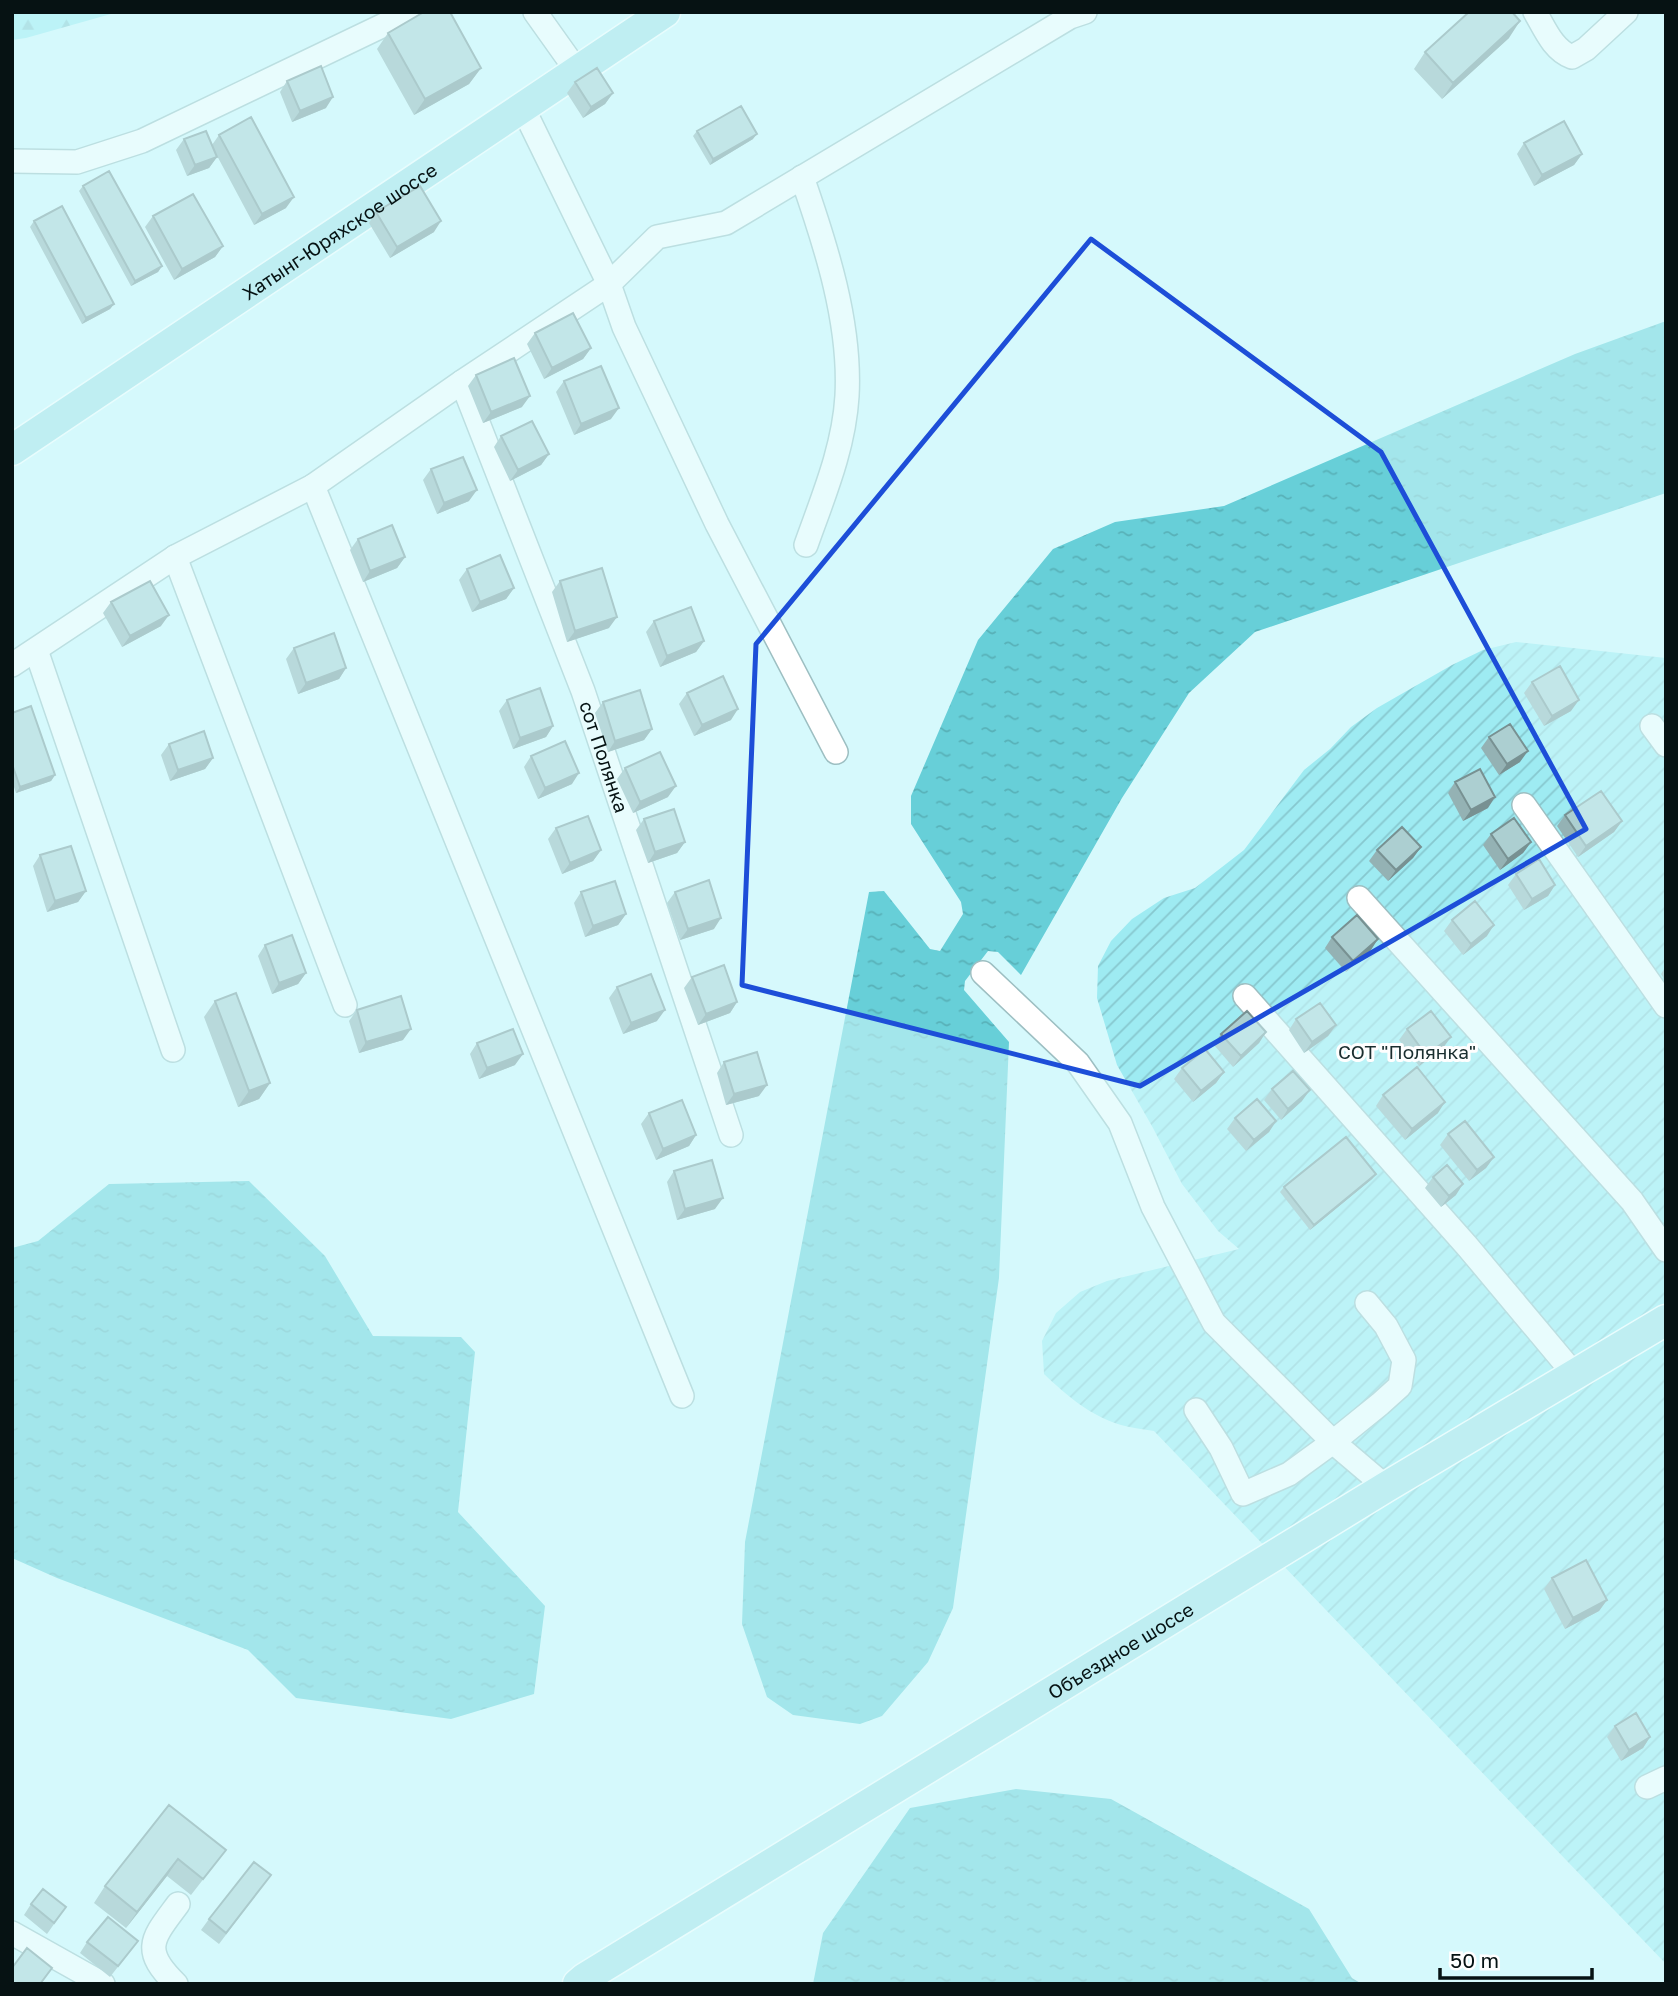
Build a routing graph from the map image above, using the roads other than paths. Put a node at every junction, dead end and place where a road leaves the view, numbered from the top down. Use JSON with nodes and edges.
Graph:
{"nodes":[{"id":1,"x":411,"y":12,"type":"edge"},
{"id":2,"x":535,"y":12,"type":"edge"},
{"id":3,"x":1085,"y":12,"type":"edge"},
{"id":4,"x":1535,"y":12,"type":"edge"},
{"id":5,"x":1626,"y":12,"type":"edge"},
{"id":6,"x":648,"y":16,"type":"edge"},
{"id":7,"x":578,"y":71,"type":"junction"},
{"id":8,"x":523,"y":108,"type":"junction"},
{"id":9,"x":12,"y":161,"type":"edge"},
{"id":10,"x":802,"y":177,"type":"junction"},
{"id":11,"x":609,"y":284,"type":"junction"},
{"id":12,"x":462,"y":382,"type":"junction"},
{"id":13,"x":12,"y":450,"type":"edge"},
{"id":14,"x":313,"y":486,"type":"junction"},
{"id":15,"x":806,"y":545,"type":"dead end"},
{"id":16,"x":175,"y":557,"type":"junction"},
{"id":17,"x":36,"y":650,"type":"junction"},
{"id":18,"x":12,"y":665,"type":"edge"},
{"id":19,"x":1652,"y":726,"type":"dead end"},
{"id":20,"x":1666,"y":746,"type":"edge"},
{"id":21,"x":836,"y":752,"type":"dead end"},
{"id":22,"x":1524,"y":805,"type":"dead end"},
{"id":23,"x":1359,"y":898,"type":"dead end"},
{"id":24,"x":983,"y":973,"type":"dead end"},
{"id":25,"x":1245,"y":996,"type":"dead end"},
{"id":26,"x":345,"y":1005,"type":"dead end"},
{"id":27,"x":1666,"y":1006,"type":"edge"},
{"id":28,"x":173,"y":1050,"type":"dead end"},
{"id":29,"x":731,"y":1136,"type":"dead end"},
{"id":30,"x":1666,"y":1250,"type":"edge"},
{"id":31,"x":1367,"y":1303,"type":"dead end"},
{"id":32,"x":1666,"y":1320,"type":"edge"},
{"id":33,"x":1575,"y":1375,"type":"junction"},
{"id":34,"x":682,"y":1396,"type":"dead end"},
{"id":35,"x":1196,"y":1410,"type":"dead end"},
{"id":36,"x":1333,"y":1442,"type":"junction"},
{"id":37,"x":1386,"y":1487,"type":"junction"},
{"id":38,"x":178,"y":1903,"type":"dead end"},
{"id":39,"x":12,"y":1933,"type":"edge"},
{"id":40,"x":103,"y":1984,"type":"edge"},
{"id":41,"x":176,"y":1984,"type":"edge"},
{"id":42,"x":578,"y":1984,"type":"edge"}],
"edges":[{"from":1,"to":9,"type":"street"},
{"from":2,"to":7,"type":"street"},
{"from":3,"to":10,"type":"street"},
{"from":4,"to":5,"type":"street"},
{"from":6,"to":7,"type":"main road","name":"Хатынг-Юряхское шоссе"},
{"from":7,"to":8,"type":"main road","name":"Хатынг-Юряхское шоссе"},
{"from":8,"to":11,"type":"street"},
{"from":8,"to":13,"type":"main road","name":"Хатынг-Юряхское шоссе"},
{"from":10,"to":11,"type":"street"},
{"from":10,"to":15,"type":"street"},
{"from":11,"to":12,"type":"street"},
{"from":11,"to":21,"type":"street"},
{"from":12,"to":14,"type":"street"},
{"from":12,"to":29,"type":"street","name":"сот Полянка"},
{"from":14,"to":16,"type":"street"},
{"from":14,"to":34,"type":"street"},
{"from":16,"to":17,"type":"street"},
{"from":16,"to":26,"type":"street"},
{"from":17,"to":18,"type":"street"},
{"from":17,"to":28,"type":"street"},
{"from":19,"to":20,"type":"street"},
{"from":22,"to":27,"type":"street"},
{"from":23,"to":30,"type":"street"},
{"from":24,"to":36,"type":"street"},
{"from":25,"to":33,"type":"street"},
{"from":31,"to":36,"type":"street"},
{"from":32,"to":33,"type":"main road","name":"Объездное шоссе"},
{"from":33,"to":37,"type":"main road","name":"Объездное шоссе"},
{"from":35,"to":36,"type":"street"},
{"from":36,"to":37,"type":"street"},
{"from":37,"to":42,"type":"main road","name":"Объездное шоссе"},
{"from":38,"to":41,"type":"street"},
{"from":39,"to":40,"type":"street"}]}
